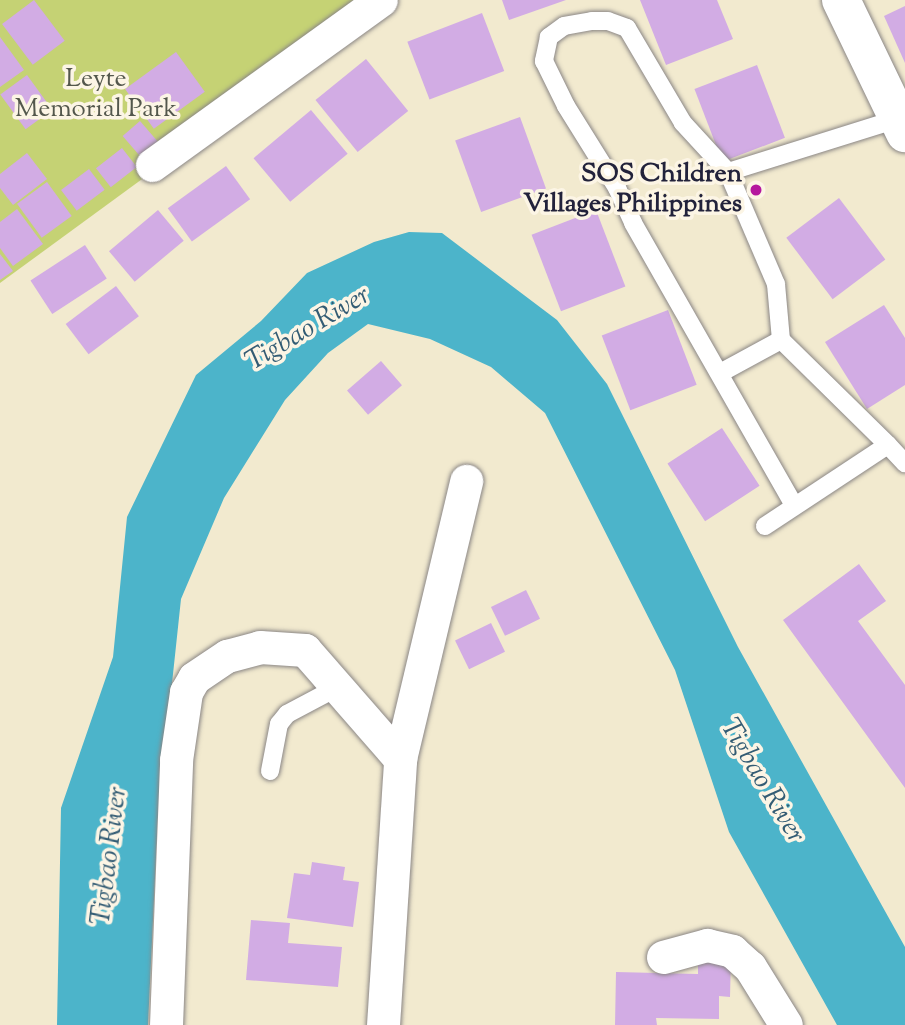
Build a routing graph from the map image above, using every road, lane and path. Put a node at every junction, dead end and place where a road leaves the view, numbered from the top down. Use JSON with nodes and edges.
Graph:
{"nodes":[{"id":1,"x":380,"y":0,"type":"edge"},
{"id":2,"x":841,"y":0,"type":"edge"},
{"id":3,"x":902,"y":122,"type":"edge"},
{"id":4,"x":152,"y":165,"type":"dead end"},
{"id":5,"x":728,"y":172,"type":"junction"},
{"id":6,"x":781,"y":340,"type":"junction"},
{"id":7,"x":722,"y":372,"type":"junction"},
{"id":8,"x":888,"y":445,"type":"junction"},
{"id":9,"x":905,"y":463,"type":"edge"},
{"id":10,"x":466,"y":481,"type":"dead end"},
{"id":11,"x":794,"y":505,"type":"junction"},
{"id":12,"x":765,"y":526,"type":"dead end"},
{"id":13,"x":336,"y":688,"type":"junction"},
{"id":14,"x":401,"y":759,"type":"junction"},
{"id":15,"x":270,"y":771,"type":"dead end"},
{"id":16,"x":663,"y":957,"type":"dead end"},
{"id":17,"x":166,"y":1025,"type":"edge"},
{"id":18,"x":383,"y":1025,"type":"edge"},
{"id":19,"x":786,"y":1025,"type":"edge"}],
"edges":[{"from":1,"to":4,"type":"street"},
{"from":2,"to":3,"type":"highway"},
{"from":3,"to":5,"type":"lane"},
{"from":5,"to":6,"type":"lane"},
{"from":5,"to":7,"type":"lane"},
{"from":6,"to":7,"type":"lane"},
{"from":6,"to":8,"type":"lane"},
{"from":7,"to":11,"type":"lane"},
{"from":8,"to":9,"type":"lane"},
{"from":8,"to":11,"type":"lane"},
{"from":10,"to":14,"type":"street"},
{"from":11,"to":12,"type":"lane"},
{"from":13,"to":14,"type":"street"},
{"from":13,"to":15,"type":"lane"},
{"from":13,"to":17,"type":"street"},
{"from":14,"to":18,"type":"street"},
{"from":16,"to":19,"type":"street"}]}
